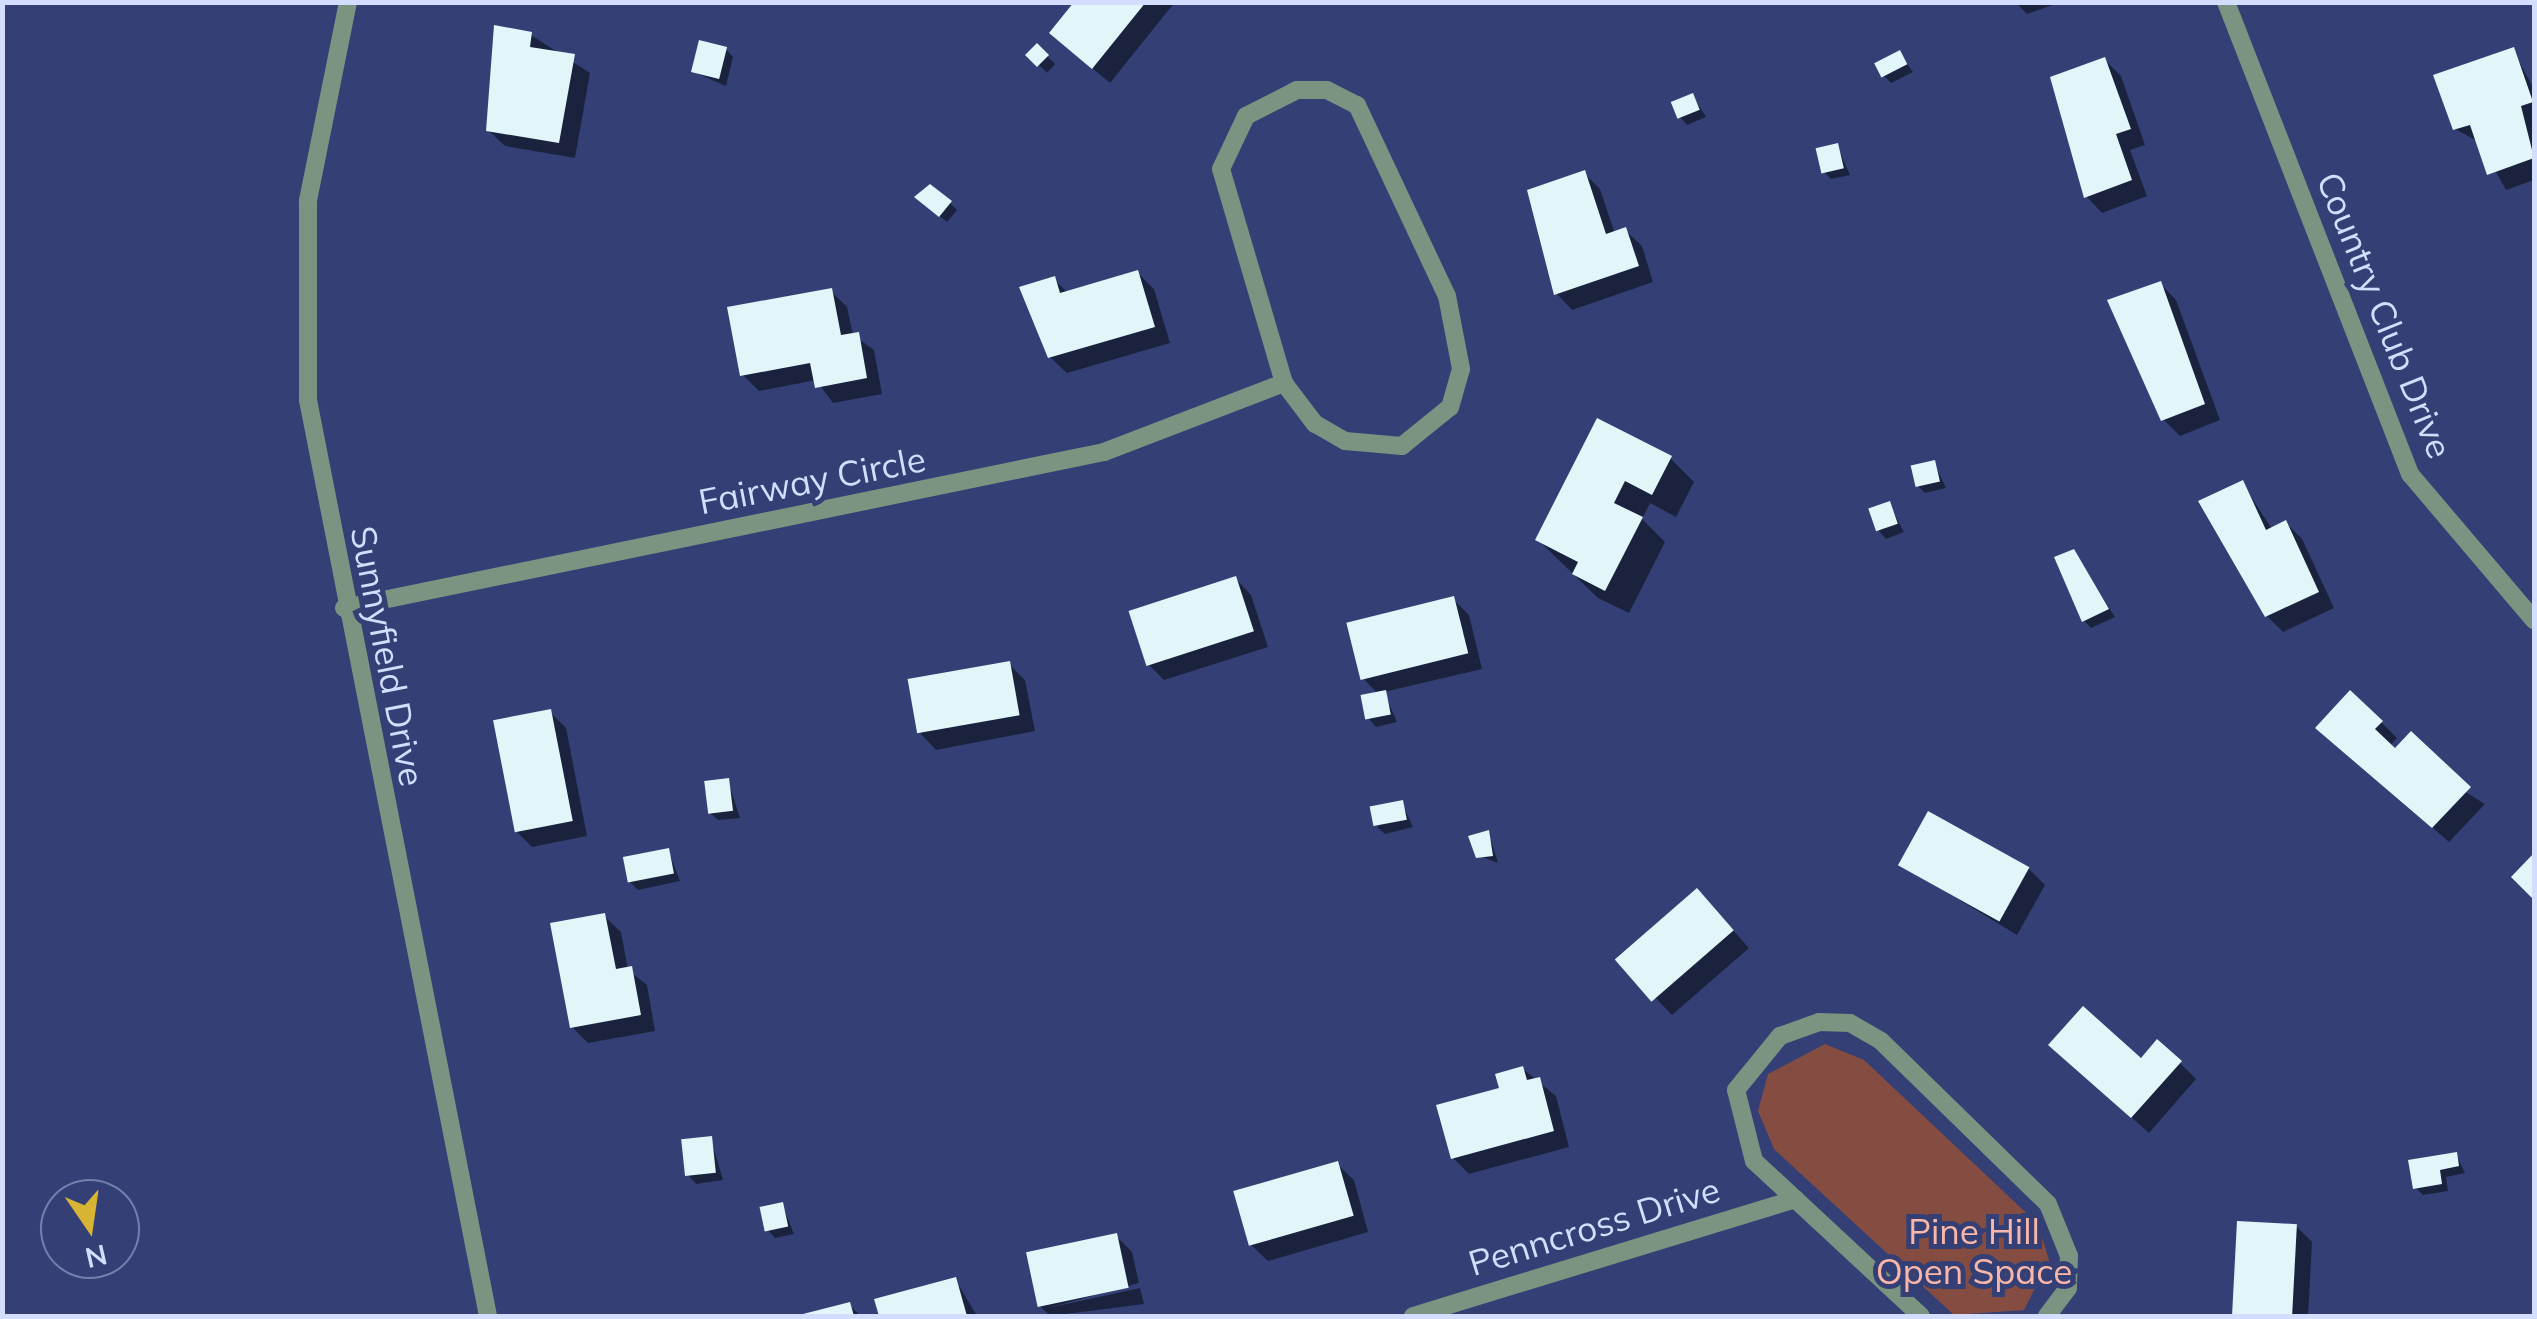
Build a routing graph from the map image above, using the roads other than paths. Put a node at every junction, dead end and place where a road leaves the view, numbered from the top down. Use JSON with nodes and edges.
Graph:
{"nodes":[{"id":1,"x":348,"y":2,"type":"edge"},
{"id":2,"x":2226,"y":2,"type":"edge"},
{"id":3,"x":1284,"y":383,"type":"junction"},
{"id":4,"x":344,"y":608,"type":"junction"},
{"id":5,"x":2534,"y":620,"type":"edge"},
{"id":6,"x":1794,"y":1198,"type":"junction"},
{"id":7,"x":488,"y":1316,"type":"edge"},
{"id":8,"x":1412,"y":1316,"type":"edge"},
{"id":9,"x":1921,"y":1316,"type":"edge"},
{"id":10,"x":2047,"y":1316,"type":"edge"}],
"edges":[{"from":1,"to":4,"type":"street","name":"Sunnyfield Drive"},
{"from":2,"to":5,"type":"street","name":"Country Club Drive"},
{"from":3,"to":3,"type":"street"},
{"from":3,"to":4,"type":"street","name":"Fairway Circle"},
{"from":4,"to":7,"type":"street","name":"Sunnyfield Drive"},
{"from":6,"to":8,"type":"street","name":"Penncross Drive"},
{"from":6,"to":9,"type":"street","name":"Penncross Drive"},
{"from":6,"to":10,"type":"street","name":"Penncross Drive"}]}
